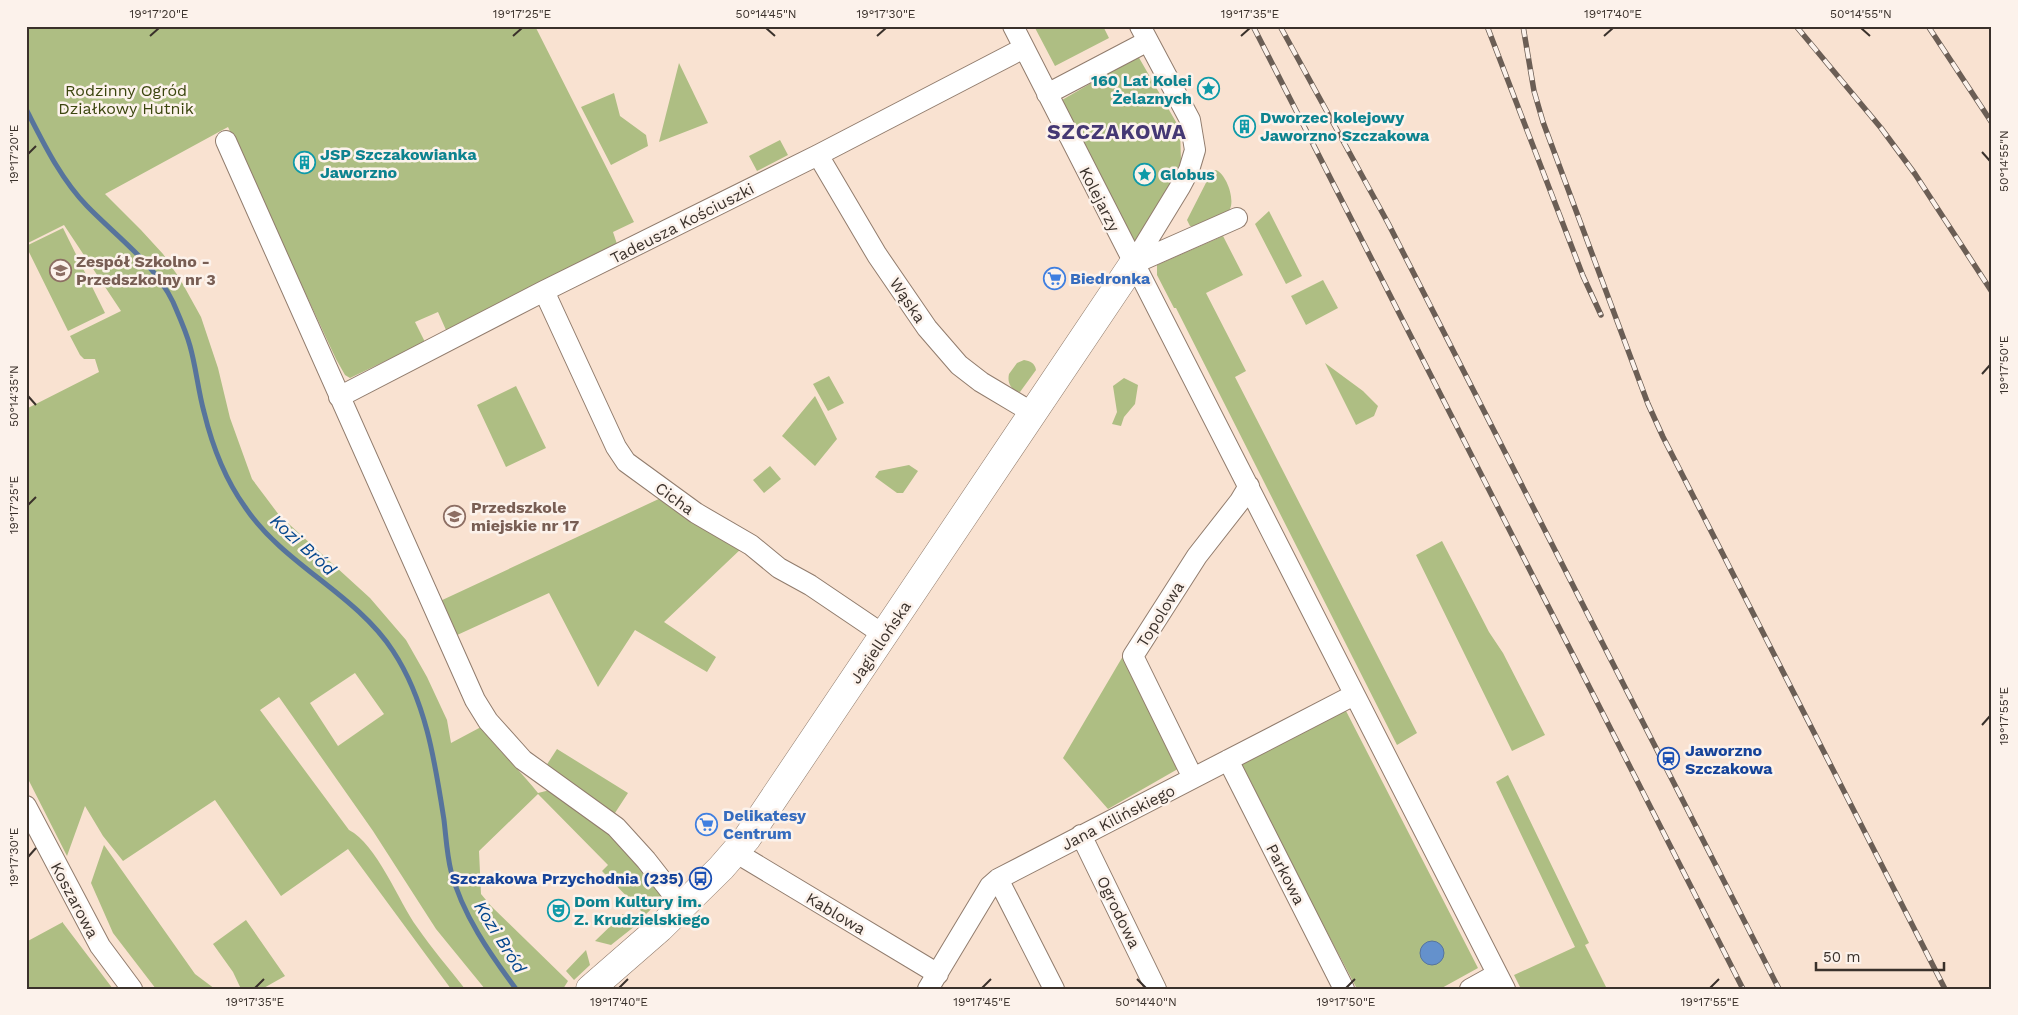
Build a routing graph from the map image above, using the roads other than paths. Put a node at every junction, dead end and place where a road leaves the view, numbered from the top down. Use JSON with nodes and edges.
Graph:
{"nodes":[{"id":1,"x":1013,"y":26,"type":"edge"},
{"id":2,"x":1144,"y":33,"type":"edge"},
{"id":3,"x":1024,"y":48,"type":"junction"},
{"id":4,"x":1047,"y":94,"type":"junction"},
{"id":5,"x":226,"y":141,"type":"dead end"},
{"id":6,"x":818,"y":155,"type":"junction"},
{"id":7,"x":1237,"y":218,"type":"dead end"},
{"id":8,"x":1133,"y":264,"type":"junction"},
{"id":9,"x":544,"y":291,"type":"junction"},
{"id":10,"x":339,"y":397,"type":"junction"},
{"id":11,"x":1033,"y":413,"type":"junction"},
{"id":12,"x":1249,"y":486,"type":"junction"},
{"id":13,"x":884,"y":635,"type":"junction"},
{"id":14,"x":1354,"y":695,"type":"junction"},
{"id":15,"x":1228,"y":760,"type":"junction"},
{"id":16,"x":1193,"y":778,"type":"junction"},
{"id":17,"x":26,"y":806,"type":"edge"},
{"id":18,"x":1081,"y":835,"type":"junction"},
{"id":19,"x":735,"y":852,"type":"junction"},
{"id":20,"x":998,"y":879,"type":"junction"},
{"id":21,"x":682,"y":906,"type":"junction"},
{"id":22,"x":933,"y":981,"type":"edge"},
{"id":23,"x":1501,"y":982,"type":"edge"},
{"id":24,"x":132,"y":989,"type":"edge"},
{"id":25,"x":590,"y":989,"type":"edge"},
{"id":26,"x":1054,"y":989,"type":"edge"},
{"id":27,"x":1156,"y":989,"type":"edge"},
{"id":28,"x":1344,"y":989,"type":"edge"},
{"id":29,"x":1470,"y":989,"type":"edge"}],
"edges":[{"from":1,"to":3,"type":"street","name":"Kolejarzy"},
{"from":2,"to":4,"type":"street"},
{"from":2,"to":8,"type":"street"},
{"from":3,"to":4,"type":"street","name":"Kolejarzy"},
{"from":3,"to":6,"type":"street","name":"Tadeusza Kościuszki"},
{"from":4,"to":8,"type":"street","name":"Kolejarzy"},
{"from":5,"to":10,"type":"street"},
{"from":6,"to":9,"type":"street","name":"Tadeusza Kościuszki"},
{"from":6,"to":11,"type":"street","name":"Wąska"},
{"from":7,"to":8,"type":"street"},
{"from":8,"to":11,"type":"street","name":"Jagiellońska"},
{"from":8,"to":12,"type":"street","name":"Kolejarzy"},
{"from":9,"to":10,"type":"street","name":"Tadeusza Kościuszki"},
{"from":9,"to":13,"type":"street","name":"Cicha"},
{"from":10,"to":21,"type":"street"},
{"from":11,"to":13,"type":"street","name":"Jagiellońska"},
{"from":12,"to":14,"type":"street","name":"Kolejarzy"},
{"from":12,"to":16,"type":"street","name":"Topolowa"},
{"from":13,"to":19,"type":"street","name":"Jagiellońska"},
{"from":14,"to":15,"type":"street","name":"Jana Kilińskiego"},
{"from":14,"to":23,"type":"street","name":"Kolejarzy"},
{"from":15,"to":16,"type":"street","name":"Jana Kilińskiego"},
{"from":15,"to":28,"type":"street","name":"Parkowa"},
{"from":16,"to":18,"type":"street","name":"Jana Kilińskiego"},
{"from":17,"to":24,"type":"street","name":"Koszarowa"},
{"from":18,"to":20,"type":"street","name":"Jana Kilińskiego"},
{"from":18,"to":27,"type":"street","name":"Ogrodowa"},
{"from":19,"to":21,"type":"street","name":"Jagiellońska"},
{"from":19,"to":22,"type":"street","name":"Kablowa"},
{"from":20,"to":22,"type":"street","name":"Jana Kilińskiego"},
{"from":20,"to":26,"type":"street"},
{"from":21,"to":25,"type":"street","name":"Jagiellońska"},
{"from":23,"to":29,"type":"street"}]}
